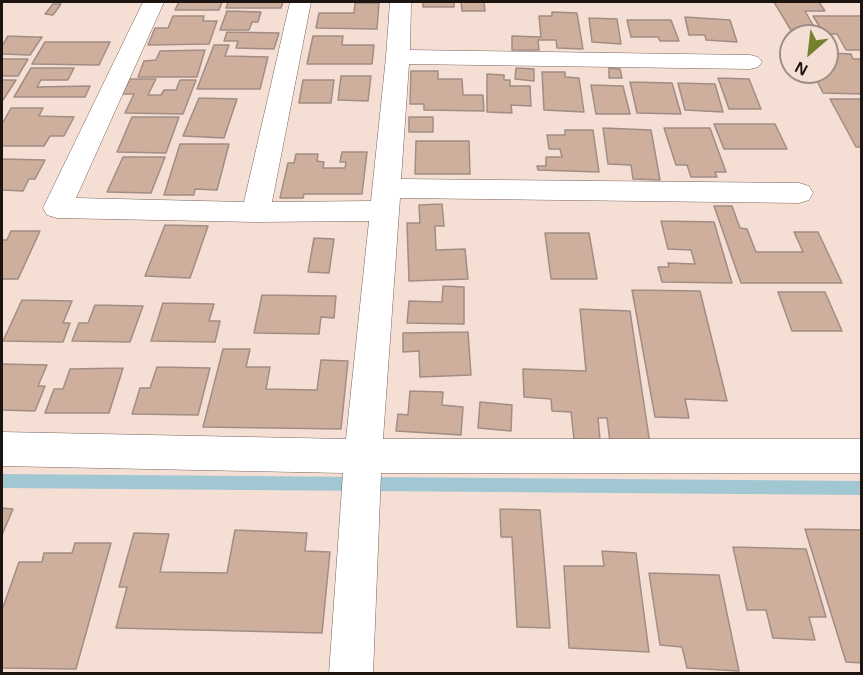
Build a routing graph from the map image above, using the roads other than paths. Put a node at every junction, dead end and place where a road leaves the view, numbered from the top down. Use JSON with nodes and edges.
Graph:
{"nodes":[{"id":1,"x":153,"y":2,"type":"edge"},
{"id":2,"x":300,"y":2,"type":"edge"},
{"id":3,"x":400,"y":2,"type":"edge"},
{"id":4,"x":398,"y":57,"type":"junction"},
{"id":5,"x":750,"y":62,"type":"dead end"},
{"id":6,"x":799,"y":193,"type":"dead end"},
{"id":7,"x":386,"y":199,"type":"junction"},
{"id":8,"x":256,"y":212,"type":"junction"},
{"id":9,"x":2,"y":449,"type":"edge"},
{"id":10,"x":861,"y":456,"type":"edge"},
{"id":11,"x":362,"y":478,"type":"junction"},
{"id":12,"x":351,"y":674,"type":"edge"}],
"edges":[{"from":1,"to":8,"type":"street"},
{"from":2,"to":8,"type":"street"},
{"from":3,"to":4,"type":"street"},
{"from":4,"to":5,"type":"street"},
{"from":4,"to":7,"type":"street"},
{"from":6,"to":7,"type":"street"},
{"from":7,"to":8,"type":"street"},
{"from":7,"to":11,"type":"street"},
{"from":9,"to":11,"type":"street"},
{"from":10,"to":11,"type":"street"},
{"from":11,"to":12,"type":"street"}]}
